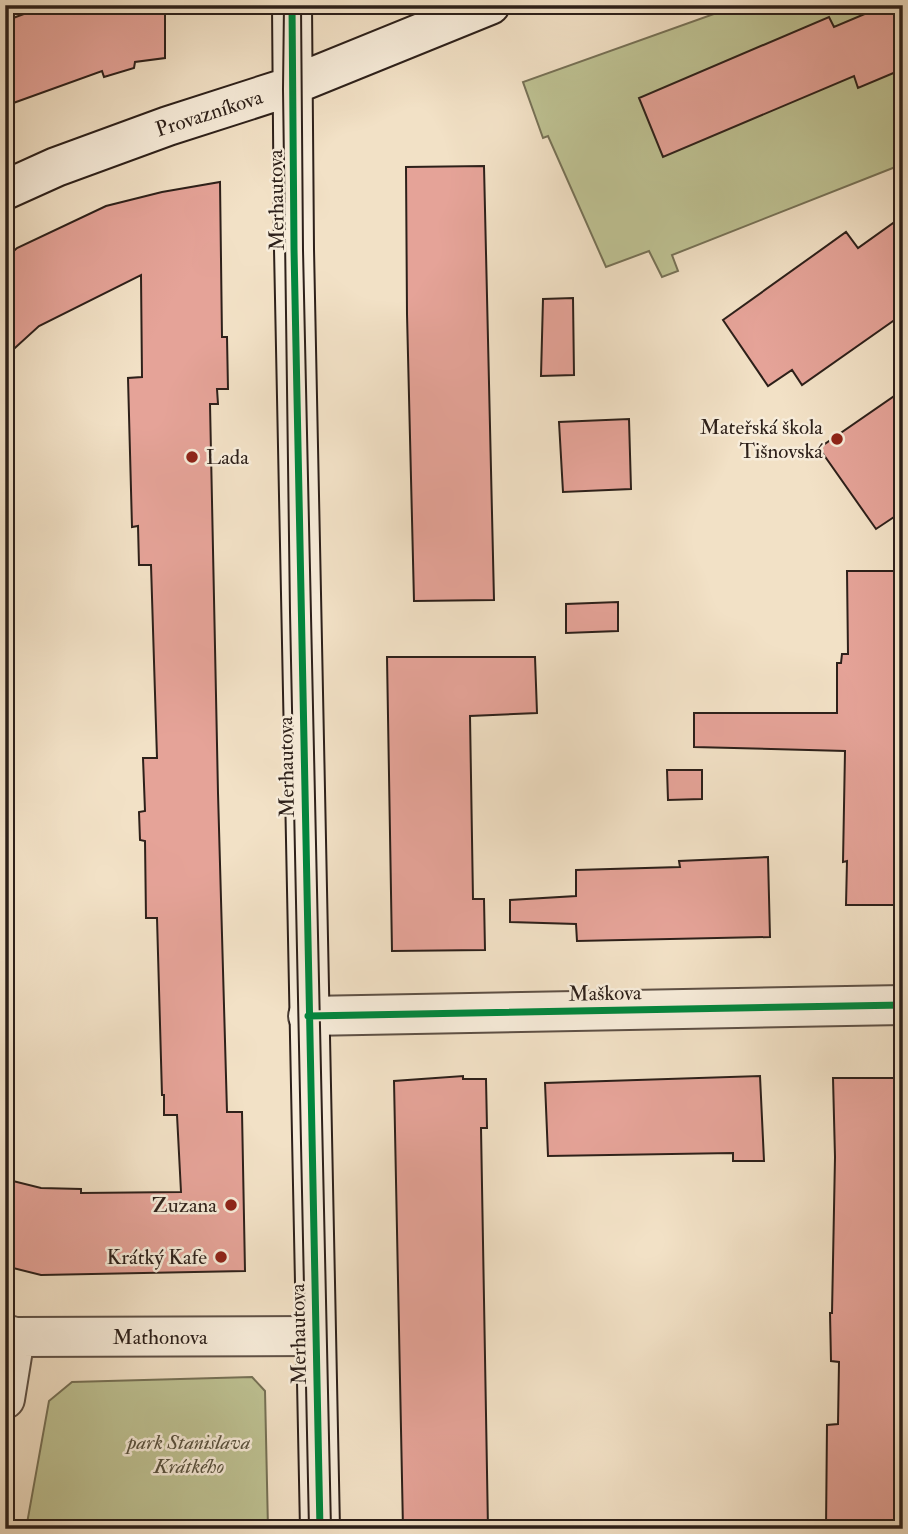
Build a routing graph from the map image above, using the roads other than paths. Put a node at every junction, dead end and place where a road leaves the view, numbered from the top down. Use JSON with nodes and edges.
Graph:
{"nodes":[{"id":1,"x":292,"y":5,"type":"edge"},
{"id":2,"x":490,"y":5,"type":"edge"},
{"id":3,"x":292,"y":85,"type":"junction"},
{"id":4,"x":5,"y":190,"type":"edge"},
{"id":5,"x":903,"y":1005,"type":"edge"},
{"id":6,"x":308,"y":1016,"type":"junction"},
{"id":7,"x":10,"y":1335,"type":"edge"},
{"id":8,"x":315,"y":1336,"type":"junction"},
{"id":9,"x":5,"y":1399,"type":"edge"},
{"id":10,"x":320,"y":1529,"type":"edge"}],
"edges":[{"from":1,"to":3,"type":"street","name":"Merhautova"},
{"from":2,"to":3,"type":"street","name":"Provazníkova"},
{"from":3,"to":4,"type":"street","name":"Provazníkova"},
{"from":3,"to":6,"type":"street","name":"Merhautova"},
{"from":5,"to":6,"type":"street","name":"Maškova"},
{"from":6,"to":8,"type":"street","name":"Merhautova"},
{"from":7,"to":8,"type":"street","name":"Mathonova"},
{"from":7,"to":9,"type":"street"},
{"from":8,"to":10,"type":"street","name":"Merhautova"}]}
